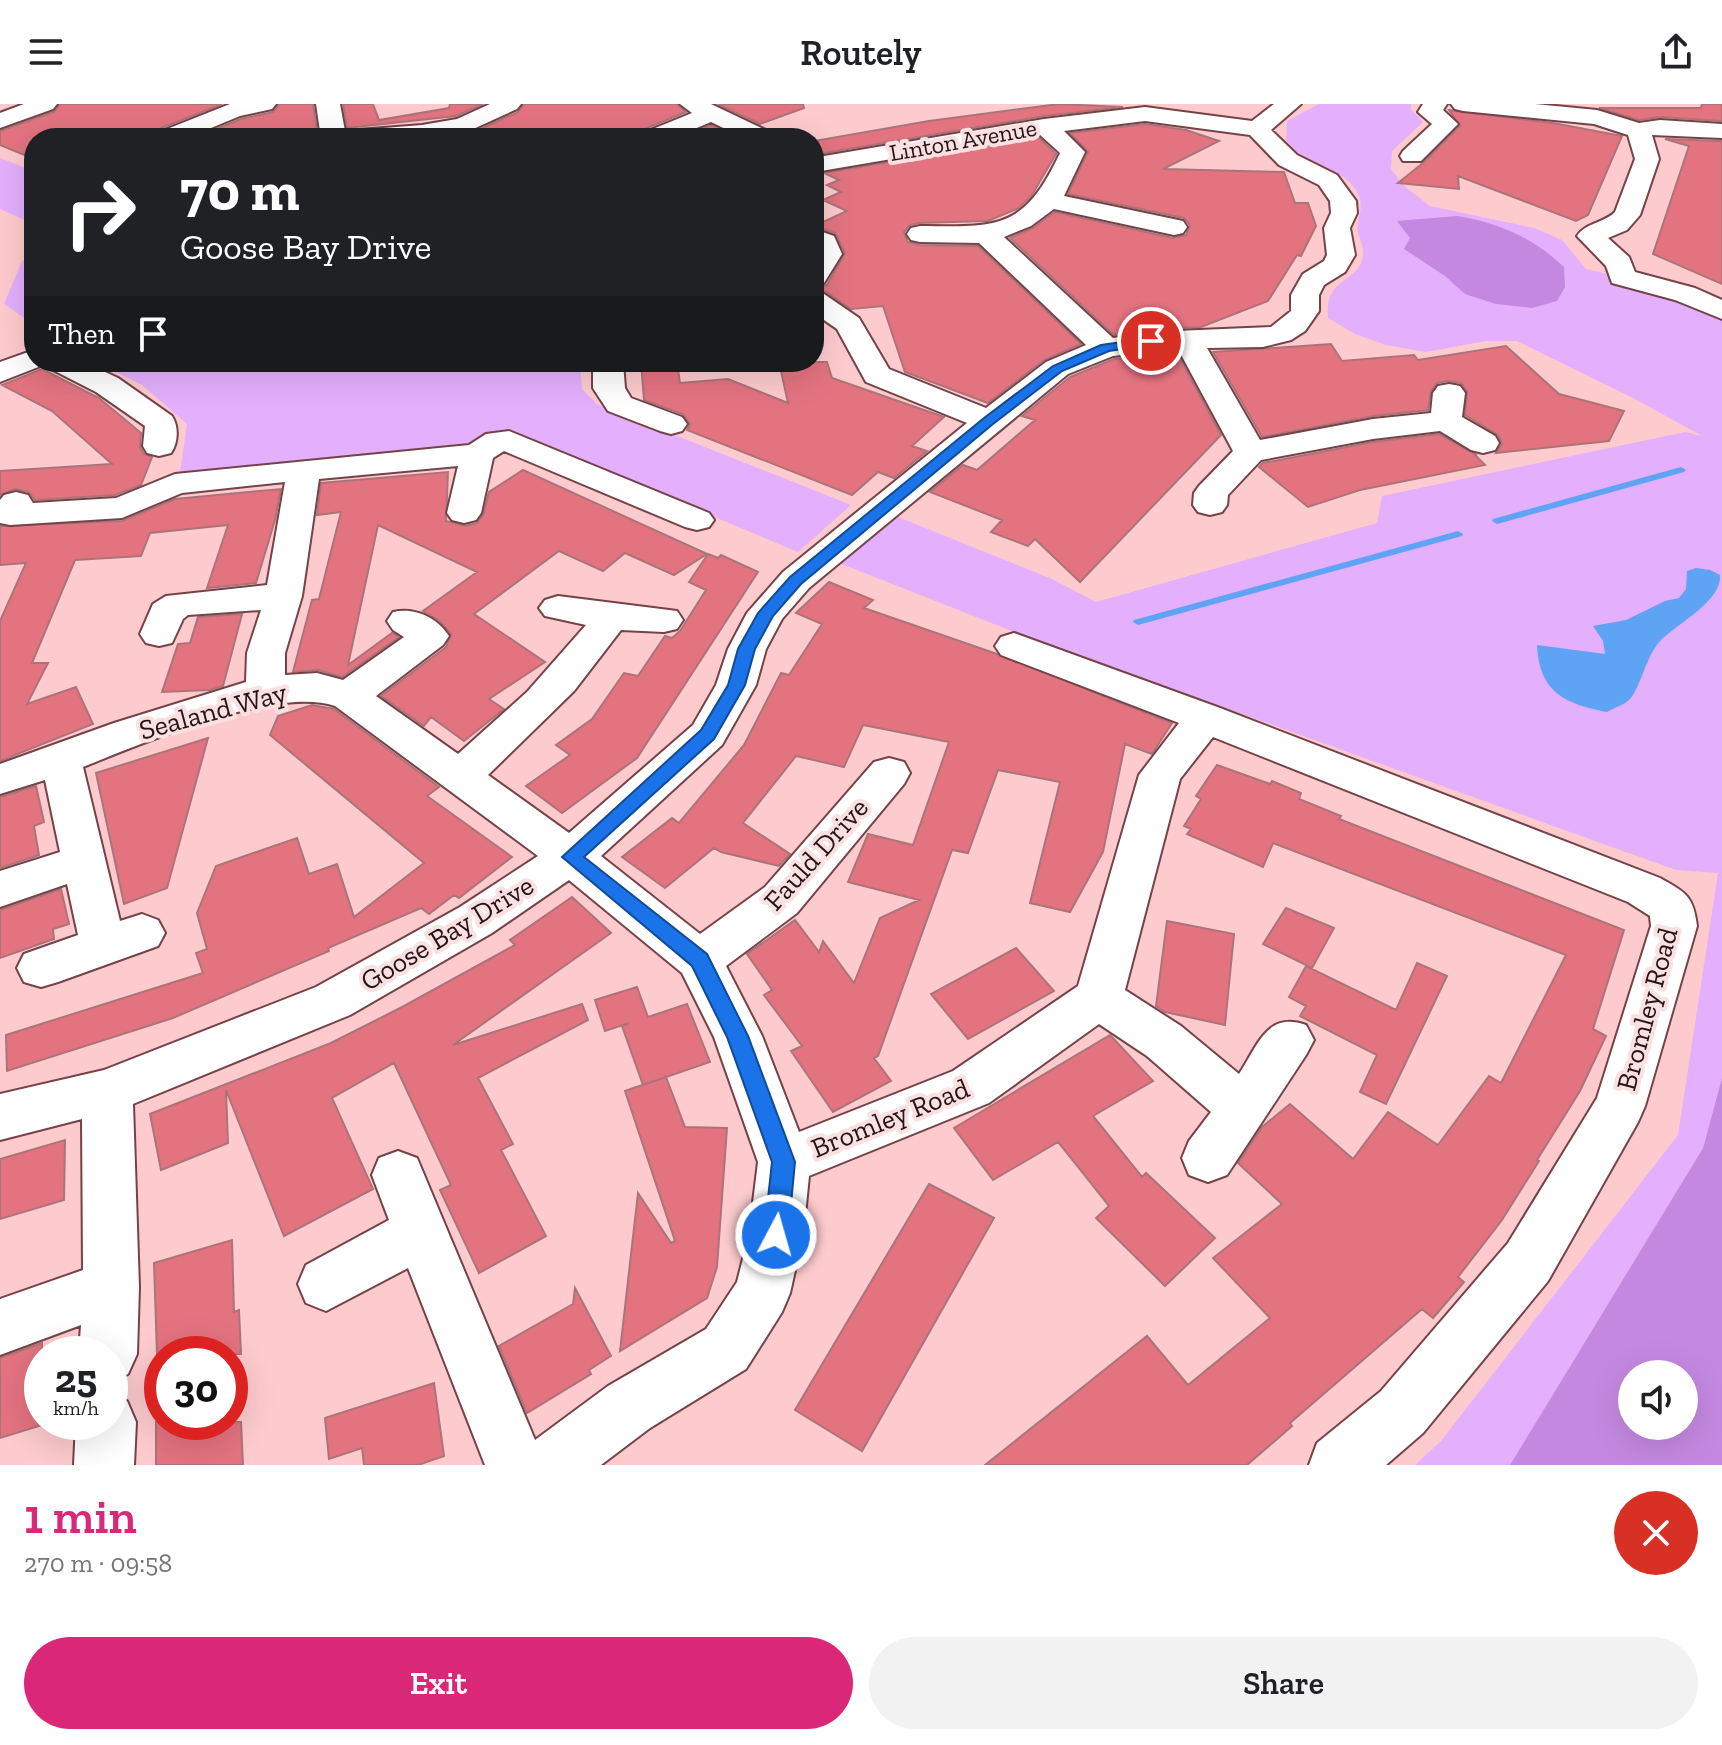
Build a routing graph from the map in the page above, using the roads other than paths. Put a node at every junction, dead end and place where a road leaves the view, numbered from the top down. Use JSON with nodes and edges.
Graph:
{"nodes":[{"id":1,"x":45,"y":104,"type":"edge"},
{"id":2,"x":264,"y":104,"type":"edge"},
{"id":3,"x":328,"y":104,"type":"edge"},
{"id":4,"x":509,"y":104,"type":"edge"},
{"id":5,"x":1289,"y":104,"type":"edge"},
{"id":6,"x":1435,"y":104,"type":"edge"},
{"id":7,"x":1463,"y":104,"type":"edge"},
{"id":8,"x":701,"y":109,"type":"edge"},
{"id":9,"x":1145,"y":109,"type":"edge"},
{"id":10,"x":1598,"y":111,"type":"edge"},
{"id":11,"x":0,"y":121,"type":"edge"},
{"id":12,"x":1044,"y":126,"type":"junction"},
{"id":13,"x":190,"y":128,"type":"edge"},
{"id":14,"x":333,"y":128,"type":"edge"},
{"id":15,"x":445,"y":128,"type":"edge"},
{"id":16,"x":669,"y":128,"type":"edge"},
{"id":17,"x":742,"y":128,"type":"edge"},
{"id":18,"x":1257,"y":129,"type":"junction"},
{"id":19,"x":1638,"y":130,"type":"junction"},
{"id":20,"x":1722,"y":131,"type":"edge"},
{"id":21,"x":1412,"y":156,"type":"dead end"},
{"id":22,"x":824,"y":163,"type":"edge"},
{"id":23,"x":1051,"y":201,"type":"junction"},
{"id":24,"x":1174,"y":227,"type":"dead end"},
{"id":25,"x":920,"y":234,"type":"dead end"},
{"id":26,"x":986,"y":235,"type":"junction"},
{"id":27,"x":824,"y":242,"type":"edge"},
{"id":28,"x":824,"y":261,"type":"edge"},
{"id":29,"x":824,"y":307,"type":"edge"},
{"id":30,"x":1722,"y":310,"type":"edge"},
{"id":31,"x":1187,"y":339,"type":"junction"},
{"id":32,"x":1106,"y":348,"type":"junction"},
{"id":33,"x":24,"y":363,"type":"edge"},
{"id":34,"x":80,"y":372,"type":"edge"},
{"id":35,"x":608,"y":372,"type":"edge"},
{"id":36,"x":0,"y":373,"type":"edge"},
{"id":37,"x":989,"y":421,"type":"junction"},
{"id":38,"x":671,"y":424,"type":"dead end"},
{"id":39,"x":1483,"y":443,"type":"dead end"},
{"id":40,"x":159,"y":446,"type":"dead end"},
{"id":41,"x":1250,"y":452,"type":"junction"},
{"id":42,"x":477,"y":454,"type":"junction"},
{"id":43,"x":304,"y":470,"type":"junction"},
{"id":44,"x":16,"y":502,"type":"dead end"},
{"id":45,"x":1210,"y":505,"type":"dead end"},
{"id":46,"x":464,"y":513,"type":"dead end"},
{"id":47,"x":697,"y":520,"type":"dead end"},
{"id":48,"x":284,"y":596,"type":"junction"},
{"id":49,"x":558,"y":608,"type":"dead end"},
{"id":50,"x":611,"y":617,"type":"junction"},
{"id":51,"x":664,"y":620,"type":"dead end"},
{"id":52,"x":406,"y":621,"type":"dead end"},
{"id":53,"x":159,"y":634,"type":"dead end"},
{"id":54,"x":1014,"y":646,"type":"dead end"},
{"id":55,"x":266,"y":690,"type":"junction"},
{"id":56,"x":349,"y":696,"type":"junction"},
{"id":57,"x":1206,"y":718,"type":"junction"},
{"id":58,"x":61,"y":760,"type":"junction"},
{"id":59,"x":889,"y":773,"type":"dead end"},
{"id":60,"x":460,"y":776,"type":"junction"},
{"id":61,"x":0,"y":779,"type":"edge"},
{"id":62,"x":571,"y":857,"type":"junction"},
{"id":63,"x":83,"y":861,"type":"junction"},
{"id":64,"x":0,"y":889,"type":"edge"},
{"id":65,"x":699,"y":960,"type":"junction"},
{"id":66,"x":41,"y":968,"type":"dead end"},
{"id":67,"x":1099,"y":998,"type":"junction"},
{"id":68,"x":1289,"y":1040,"type":"dead end"},
{"id":69,"x":107,"y":1091,"type":"junction"},
{"id":70,"x":1244,"y":1109,"type":"junction"},
{"id":71,"x":0,"y":1117,"type":"edge"},
{"id":72,"x":1208,"y":1158,"type":"dead end"},
{"id":73,"x":784,"y":1162,"type":"junction"},
{"id":74,"x":398,"y":1175,"type":"dead end"},
{"id":75,"x":421,"y":1232,"type":"junction"},
{"id":76,"x":326,"y":1284,"type":"dead end"},
{"id":77,"x":111,"y":1287,"type":"junction"},
{"id":78,"x":0,"y":1327,"type":"edge"},
{"id":79,"x":109,"y":1336,"type":"edge"},
{"id":80,"x":105,"y":1440,"type":"edge"},
{"id":81,"x":104,"y":1465,"type":"edge"},
{"id":82,"x":515,"y":1465,"type":"edge"},
{"id":83,"x":551,"y":1465,"type":"edge"},
{"id":84,"x":1339,"y":1465,"type":"edge"}],
"edges":[{"from":1,"to":11,"type":"street"},
{"from":2,"to":13,"type":"street"},
{"from":3,"to":14,"type":"street"},
{"from":4,"to":15,"type":"street"},
{"from":5,"to":18,"type":"street"},
{"from":6,"to":21,"type":"street"},
{"from":7,"to":10,"type":"street"},
{"from":8,"to":16,"type":"street"},
{"from":8,"to":17,"type":"street"},
{"from":9,"to":12,"type":"street","name":"Linton Avenue"},
{"from":9,"to":18,"type":"street","name":"Linton Avenue"},
{"from":10,"to":19,"type":"street"},
{"from":12,"to":22,"type":"street","name":"Linton Avenue"},
{"from":12,"to":23,"type":"street"},
{"from":18,"to":31,"type":"street","name":"Goose Bay Drive"},
{"from":19,"to":20,"type":"street"},
{"from":19,"to":30,"type":"street"},
{"from":23,"to":24,"type":"street"},
{"from":23,"to":26,"type":"street"},
{"from":25,"to":26,"type":"street"},
{"from":26,"to":32,"type":"street"},
{"from":27,"to":28,"type":"street"},
{"from":29,"to":37,"type":"street"},
{"from":31,"to":32,"type":"street","name":"Goose Bay Drive"},
{"from":31,"to":41,"type":"street"},
{"from":32,"to":37,"type":"street","name":"Goose Bay Drive"},
{"from":33,"to":36,"type":"street"},
{"from":34,"to":40,"type":"street"},
{"from":35,"to":38,"type":"street"},
{"from":37,"to":62,"type":"street","name":"Goose Bay Drive"},
{"from":39,"to":41,"type":"street"},
{"from":41,"to":45,"type":"street"},
{"from":42,"to":43,"type":"street"},
{"from":42,"to":46,"type":"street"},
{"from":42,"to":47,"type":"street"},
{"from":43,"to":44,"type":"street"},
{"from":43,"to":48,"type":"street"},
{"from":48,"to":53,"type":"street"},
{"from":48,"to":55,"type":"street"},
{"from":49,"to":50,"type":"street"},
{"from":50,"to":51,"type":"street"},
{"from":50,"to":60,"type":"street"},
{"from":52,"to":56,"type":"street"},
{"from":54,"to":57,"type":"street","name":"Bromley Road"},
{"from":55,"to":56,"type":"street","name":"Sealand Way"},
{"from":55,"to":58,"type":"street","name":"Sealand Way"},
{"from":56,"to":60,"type":"street","name":"Sealand Way"},
{"from":57,"to":67,"type":"street"},
{"from":57,"to":84,"type":"street","name":"Bromley Road"},
{"from":58,"to":61,"type":"street","name":"Sealand Way"},
{"from":58,"to":63,"type":"street"},
{"from":59,"to":65,"type":"street","name":"Fauld Drive"},
{"from":60,"to":62,"type":"street","name":"Sealand Way"},
{"from":62,"to":65,"type":"street"},
{"from":62,"to":69,"type":"street","name":"Goose Bay Drive"},
{"from":63,"to":64,"type":"street"},
{"from":63,"to":66,"type":"street"},
{"from":65,"to":73,"type":"street"},
{"from":67,"to":70,"type":"street"},
{"from":67,"to":73,"type":"street","name":"Bromley Road"},
{"from":68,"to":70,"type":"street"},
{"from":69,"to":71,"type":"street","name":"Goose Bay Drive"},
{"from":69,"to":77,"type":"street"},
{"from":70,"to":72,"type":"street"},
{"from":73,"to":83,"type":"street"},
{"from":74,"to":75,"type":"street"},
{"from":75,"to":76,"type":"street"},
{"from":75,"to":82,"type":"street"},
{"from":77,"to":78,"type":"street"},
{"from":77,"to":79,"type":"street"},
{"from":80,"to":81,"type":"street"}]}
